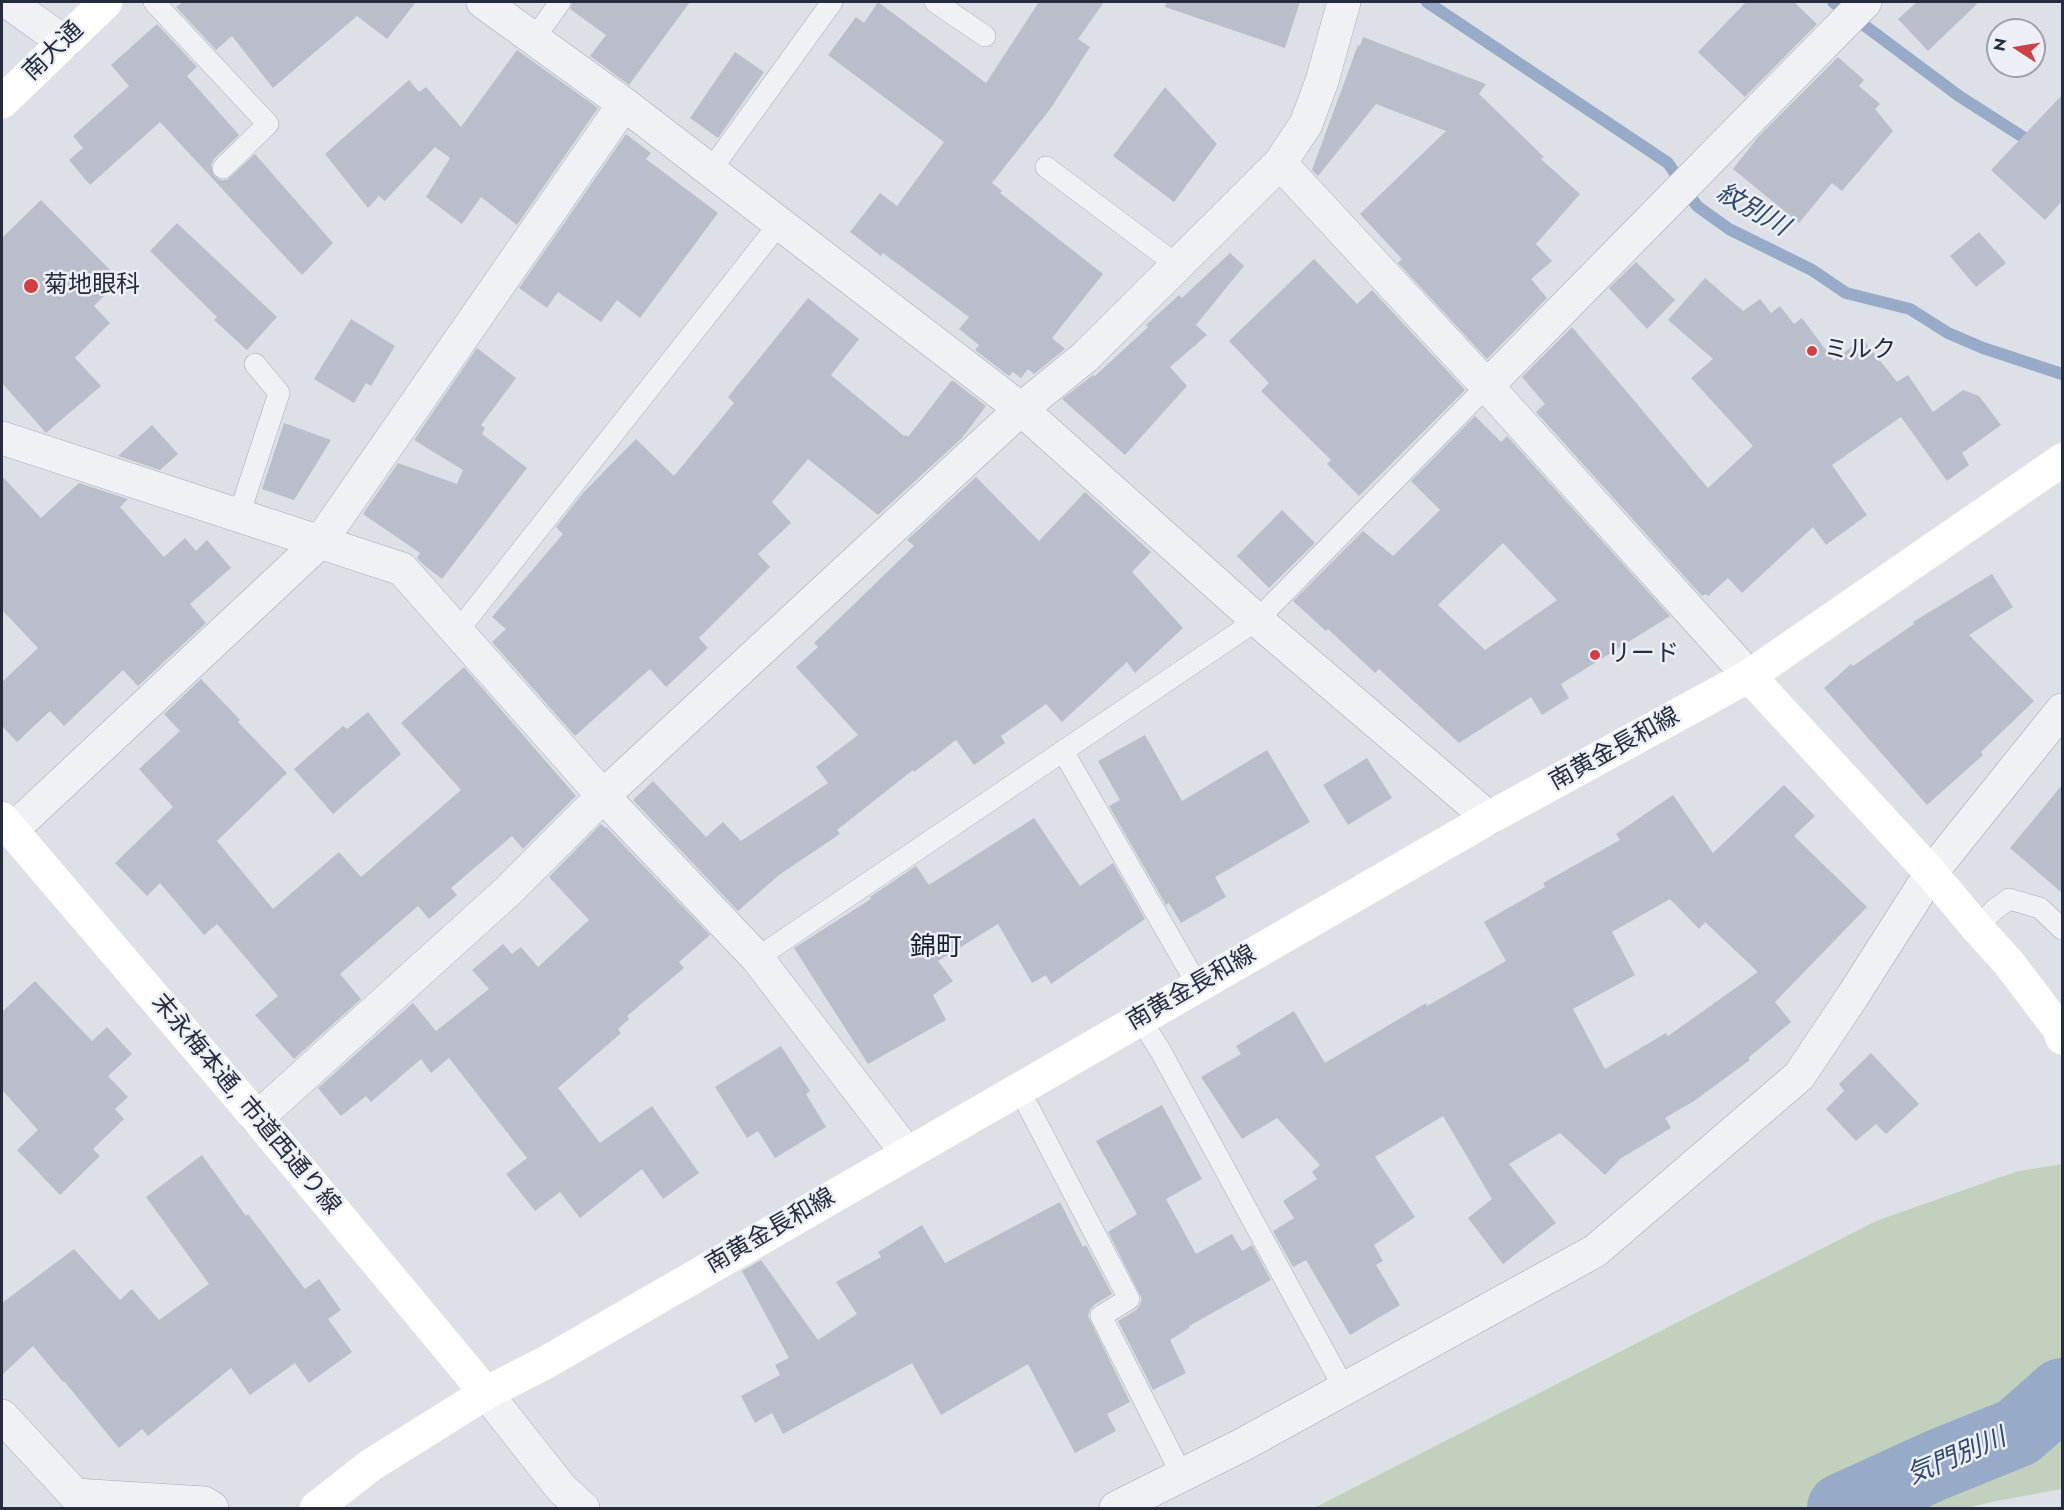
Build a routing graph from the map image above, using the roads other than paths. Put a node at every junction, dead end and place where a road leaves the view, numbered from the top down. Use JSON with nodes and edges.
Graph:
{"nodes":[{"id":1,"x":8,"y":2,"type":"edge"},
{"id":2,"x":106,"y":2,"type":"edge"},
{"id":3,"x":154,"y":2,"type":"edge"},
{"id":4,"x":483,"y":2,"type":"edge"},
{"id":5,"x":560,"y":2,"type":"edge"},
{"id":6,"x":831,"y":2,"type":"edge"},
{"id":7,"x":935,"y":2,"type":"edge"},
{"id":8,"x":1864,"y":3,"type":"edge"},
{"id":9,"x":1343,"y":4,"type":"edge"},
{"id":10,"x":985,"y":36,"type":"dead end"},
{"id":11,"x":534,"y":39,"type":"junction"},
{"id":12,"x":64,"y":42,"type":"junction"},
{"id":13,"x":2,"y":102,"type":"edge"},
{"id":14,"x":624,"y":104,"type":"junction"},
{"id":15,"x":1280,"y":163,"type":"junction"},
{"id":16,"x":1046,"y":167,"type":"dead end"},
{"id":17,"x":223,"y":168,"type":"dead end"},
{"id":18,"x":710,"y":171,"type":"junction"},
{"id":19,"x":779,"y":224,"type":"junction"},
{"id":20,"x":1177,"y":265,"type":"junction"},
{"id":21,"x":255,"y":364,"type":"dead end"},
{"id":22,"x":1487,"y":386,"type":"junction"},
{"id":23,"x":1021,"y":409,"type":"junction"},
{"id":24,"x":2,"y":438,"type":"edge"},
{"id":25,"x":2062,"y":460,"type":"edge"},
{"id":26,"x":238,"y":515,"type":"junction"},
{"id":27,"x":320,"y":542,"type":"junction"},
{"id":28,"x":1257,"y":620,"type":"junction"},
{"id":29,"x":457,"y":632,"type":"junction"},
{"id":30,"x":1749,"y":676,"type":"junction"},
{"id":31,"x":2062,"y":710,"type":"edge"},
{"id":32,"x":1063,"y":751,"type":"junction"},
{"id":33,"x":603,"y":796,"type":"junction"},
{"id":34,"x":1489,"y":818,"type":"junction"},
{"id":35,"x":6,"y":825,"type":"edge"},
{"id":36,"x":1931,"y":873,"type":"junction"},
{"id":37,"x":1977,"y":928,"type":"junction"},
{"id":38,"x":2062,"y":929,"type":"edge"},
{"id":39,"x":757,"y":958,"type":"junction"},
{"id":40,"x":1198,"y":986,"type":"junction"},
{"id":41,"x":1140,"y":1019,"type":"junction"},
{"id":42,"x":2062,"y":1038,"type":"edge"},
{"id":43,"x":1018,"y":1089,"type":"junction"},
{"id":44,"x":257,"y":1118,"type":"junction"},
{"id":45,"x":907,"y":1154,"type":"junction"},
{"id":46,"x":1344,"y":1389,"type":"junction"},
{"id":47,"x":486,"y":1393,"type":"junction"},
{"id":48,"x":4,"y":1424,"type":"edge"},
{"id":49,"x":1182,"y":1475,"type":"junction"},
{"id":50,"x":212,"y":1509,"type":"edge"},
{"id":51,"x":316,"y":1509,"type":"edge"},
{"id":52,"x":583,"y":1509,"type":"edge"},
{"id":53,"x":1116,"y":1509,"type":"edge"}],
"edges":[{"from":1,"to":12,"type":"street"},
{"from":2,"to":12,"type":"main road","name":"南大通"},
{"from":3,"to":17,"type":"lane"},
{"from":4,"to":11,"type":"street"},
{"from":5,"to":11,"type":"lane"},
{"from":6,"to":18,"type":"lane"},
{"from":7,"to":10,"type":"lane"},
{"from":8,"to":22,"type":"street"},
{"from":9,"to":15,"type":"street"},
{"from":11,"to":14,"type":"street"},
{"from":12,"to":13,"type":"main road","name":"南大通"},
{"from":14,"to":18,"type":"street"},
{"from":14,"to":27,"type":"street"},
{"from":15,"to":20,"type":"street"},
{"from":15,"to":22,"type":"street"},
{"from":16,"to":20,"type":"lane"},
{"from":18,"to":19,"type":"street"},
{"from":19,"to":23,"type":"street"},
{"from":19,"to":29,"type":"lane"},
{"from":20,"to":23,"type":"street"},
{"from":21,"to":26,"type":"lane"},
{"from":22,"to":28,"type":"lane"},
{"from":22,"to":30,"type":"street"},
{"from":23,"to":28,"type":"street"},
{"from":23,"to":33,"type":"street"},
{"from":24,"to":26,"type":"street"},
{"from":25,"to":30,"type":"main road","name":"南黄金長和線"},
{"from":26,"to":27,"type":"street"},
{"from":27,"to":29,"type":"street"},
{"from":27,"to":35,"type":"street"},
{"from":28,"to":32,"type":"lane"},
{"from":28,"to":34,"type":"street"},
{"from":29,"to":33,"type":"street"},
{"from":30,"to":34,"type":"main road","name":"南黄金長和線"},
{"from":30,"to":36,"type":"main road"},
{"from":31,"to":36,"type":"street"},
{"from":32,"to":39,"type":"lane"},
{"from":32,"to":40,"type":"lane"},
{"from":33,"to":39,"type":"street"},
{"from":33,"to":44,"type":"street"},
{"from":34,"to":40,"type":"main road","name":"南黄金長和線"},
{"from":35,"to":44,"type":"main road","name":"末永梅本通, 市道西通り線"},
{"from":36,"to":37,"type":"main road"},
{"from":36,"to":46,"type":"street"},
{"from":37,"to":38,"type":"lane"},
{"from":37,"to":42,"type":"main road"},
{"from":39,"to":45,"type":"street"},
{"from":40,"to":41,"type":"main road","name":"南黄金長和線"},
{"from":41,"to":43,"type":"main road","name":"南黄金長和線"},
{"from":41,"to":46,"type":"lane"},
{"from":43,"to":45,"type":"main road","name":"南黄金長和線"},
{"from":43,"to":49,"type":"lane"},
{"from":44,"to":47,"type":"main road","name":"末永梅本通, 市道西通り線"},
{"from":45,"to":47,"type":"main road","name":"南黄金長和線"},
{"from":46,"to":49,"type":"street"},
{"from":47,"to":51,"type":"main road","name":"南黄金長和線"},
{"from":47,"to":52,"type":"street"},
{"from":48,"to":50,"type":"street"},
{"from":49,"to":53,"type":"street"}]}
